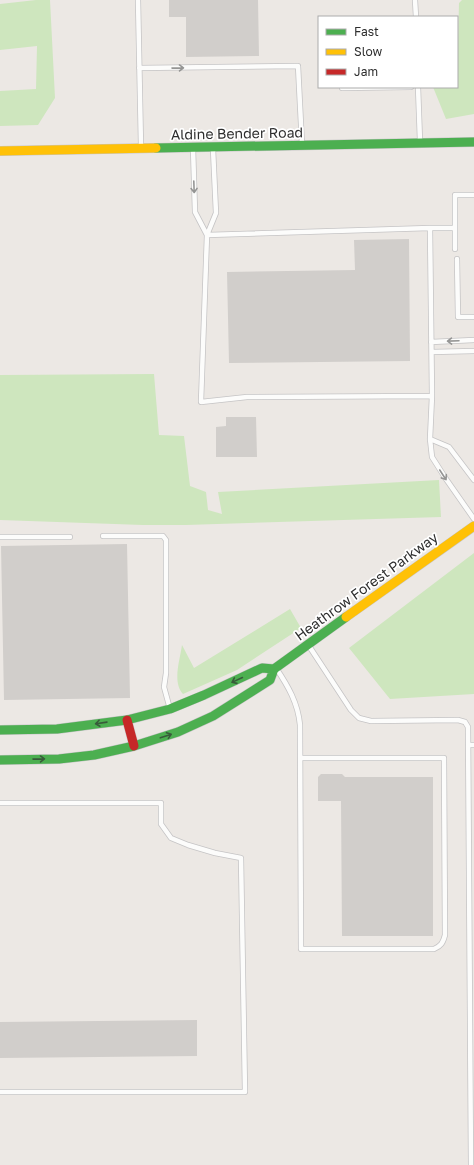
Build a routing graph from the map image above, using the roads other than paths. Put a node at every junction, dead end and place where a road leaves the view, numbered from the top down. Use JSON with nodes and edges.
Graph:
{"nodes":[{"id":1,"x":138,"y":0,"type":"edge"},
{"id":2,"x":415,"y":0,"type":"edge"},
{"id":3,"x":416,"y":16,"type":"edge"},
{"id":4,"x":139,"y":68,"type":"junction"},
{"id":5,"x":418,"y":88,"type":"edge"},
{"id":6,"x":474,"y":142,"type":"edge"},
{"id":7,"x":420,"y":143,"type":"junction"},
{"id":8,"x":302,"y":145,"type":"junction"},
{"id":9,"x":212,"y":147,"type":"junction"},
{"id":10,"x":142,"y":148,"type":"junction"},
{"id":11,"x":193,"y":148,"type":"junction"},
{"id":12,"x":0,"y":151,"type":"edge"},
{"id":13,"x":474,"y":195,"type":"edge"},
{"id":14,"x":430,"y":228,"type":"junction"},
{"id":15,"x":455,"y":228,"type":"junction"},
{"id":16,"x":207,"y":235,"type":"junction"},
{"id":17,"x":455,"y":249,"type":"dead end"},
{"id":18,"x":457,"y":259,"type":"dead end"},
{"id":19,"x":474,"y":317,"type":"edge"},
{"id":20,"x":474,"y":340,"type":"edge"},
{"id":21,"x":432,"y":342,"type":"junction"},
{"id":22,"x":474,"y":351,"type":"edge"},
{"id":23,"x":432,"y":352,"type":"junction"},
{"id":24,"x":432,"y":396,"type":"junction"},
{"id":25,"x":430,"y":439,"type":"junction"},
{"id":26,"x":474,"y":480,"type":"edge"},
{"id":27,"x":474,"y":519,"type":"edge"},
{"id":28,"x":474,"y":526,"type":"edge"},
{"id":29,"x":103,"y":536,"type":"dead end"},
{"id":30,"x":0,"y":537,"type":"edge"},
{"id":31,"x":70,"y":537,"type":"dead end"},
{"id":32,"x":308,"y":644,"type":"junction"},
{"id":33,"x":275,"y":669,"type":"junction"},
{"id":34,"x":170,"y":709,"type":"junction"},
{"id":35,"x":127,"y":720,"type":"junction"},
{"id":36,"x":0,"y":730,"type":"edge"},
{"id":37,"x":474,"y":745,"type":"edge"},
{"id":38,"x":134,"y":746,"type":"junction"},
{"id":39,"x":468,"y":746,"type":"junction"},
{"id":40,"x":301,"y":758,"type":"junction"},
{"id":41,"x":0,"y":760,"type":"edge"},
{"id":42,"x":0,"y":803,"type":"edge"},
{"id":43,"x":472,"y":918,"type":"edge"},
{"id":44,"x":472,"y":930,"type":"edge"},
{"id":45,"x":472,"y":965,"type":"edge"},
{"id":46,"x":0,"y":1092,"type":"edge"},
{"id":47,"x":472,"y":1099,"type":"edge"},
{"id":48,"x":471,"y":1165,"type":"edge"}],
"edges":[{"from":1,"to":4,"type":"lane"},
{"from":2,"to":3,"type":"lane"},
{"from":4,"to":8,"type":"lane","one_way":true},
{"from":4,"to":10,"type":"lane"},
{"from":5,"to":7,"type":"lane"},
{"from":6,"to":7,"type":"street","name":"Aldine Bender Road"},
{"from":7,"to":8,"type":"street","name":"Aldine Bender Road"},
{"from":8,"to":9,"type":"street","name":"Aldine Bender Road"},
{"from":9,"to":11,"type":"street","name":"Aldine Bender Road"},
{"from":9,"to":16,"type":"lane"},
{"from":10,"to":11,"type":"street","name":"Aldine Bender Road"},
{"from":10,"to":12,"type":"street","name":"Aldine Bender Road"},
{"from":11,"to":16,"type":"lane","one_way":true},
{"from":13,"to":15,"type":"lane"},
{"from":14,"to":15,"type":"lane"},
{"from":14,"to":16,"type":"lane"},
{"from":14,"to":21,"type":"lane"},
{"from":15,"to":17,"type":"lane"},
{"from":16,"to":24,"type":"lane"},
{"from":18,"to":19,"type":"lane"},
{"from":20,"to":21,"type":"lane","one_way":true},
{"from":21,"to":23,"type":"lane"},
{"from":22,"to":23,"type":"lane"},
{"from":23,"to":24,"type":"lane"},
{"from":24,"to":25,"type":"lane"},
{"from":25,"to":26,"type":"lane"},
{"from":25,"to":27,"type":"lane","one_way":true},
{"from":28,"to":32,"type":"street","name":"Heathrow Forest Parkway"},
{"from":29,"to":34,"type":"lane"},
{"from":30,"to":31,"type":"lane"},
{"from":32,"to":33,"type":"street","name":"Heathrow Forest Parkway"},
{"from":32,"to":39,"type":"lane"},
{"from":33,"to":34,"type":"street","name":"Heathrow Forest Parkway","one_way":true},
{"from":38,"to":33,"type":"street","name":"Heathrow Forest Parkway","one_way":true},
{"from":33,"to":40,"type":"lane"},
{"from":34,"to":35,"type":"street","name":"Heathrow Forest Parkway"},
{"from":35,"to":36,"type":"street","name":"Heathrow Forest Parkway","one_way":true},
{"from":35,"to":38,"type":"street"},
{"from":37,"to":39,"type":"lane"},
{"from":41,"to":38,"type":"street","name":"Heathrow Forest Parkway","one_way":true},
{"from":39,"to":43,"type":"lane"},
{"from":40,"to":40,"type":"lane"},
{"from":42,"to":46,"type":"lane"},
{"from":43,"to":44,"type":"lane"},
{"from":44,"to":45,"type":"lane"},
{"from":45,"to":47,"type":"lane"},
{"from":47,"to":48,"type":"lane"}]}
